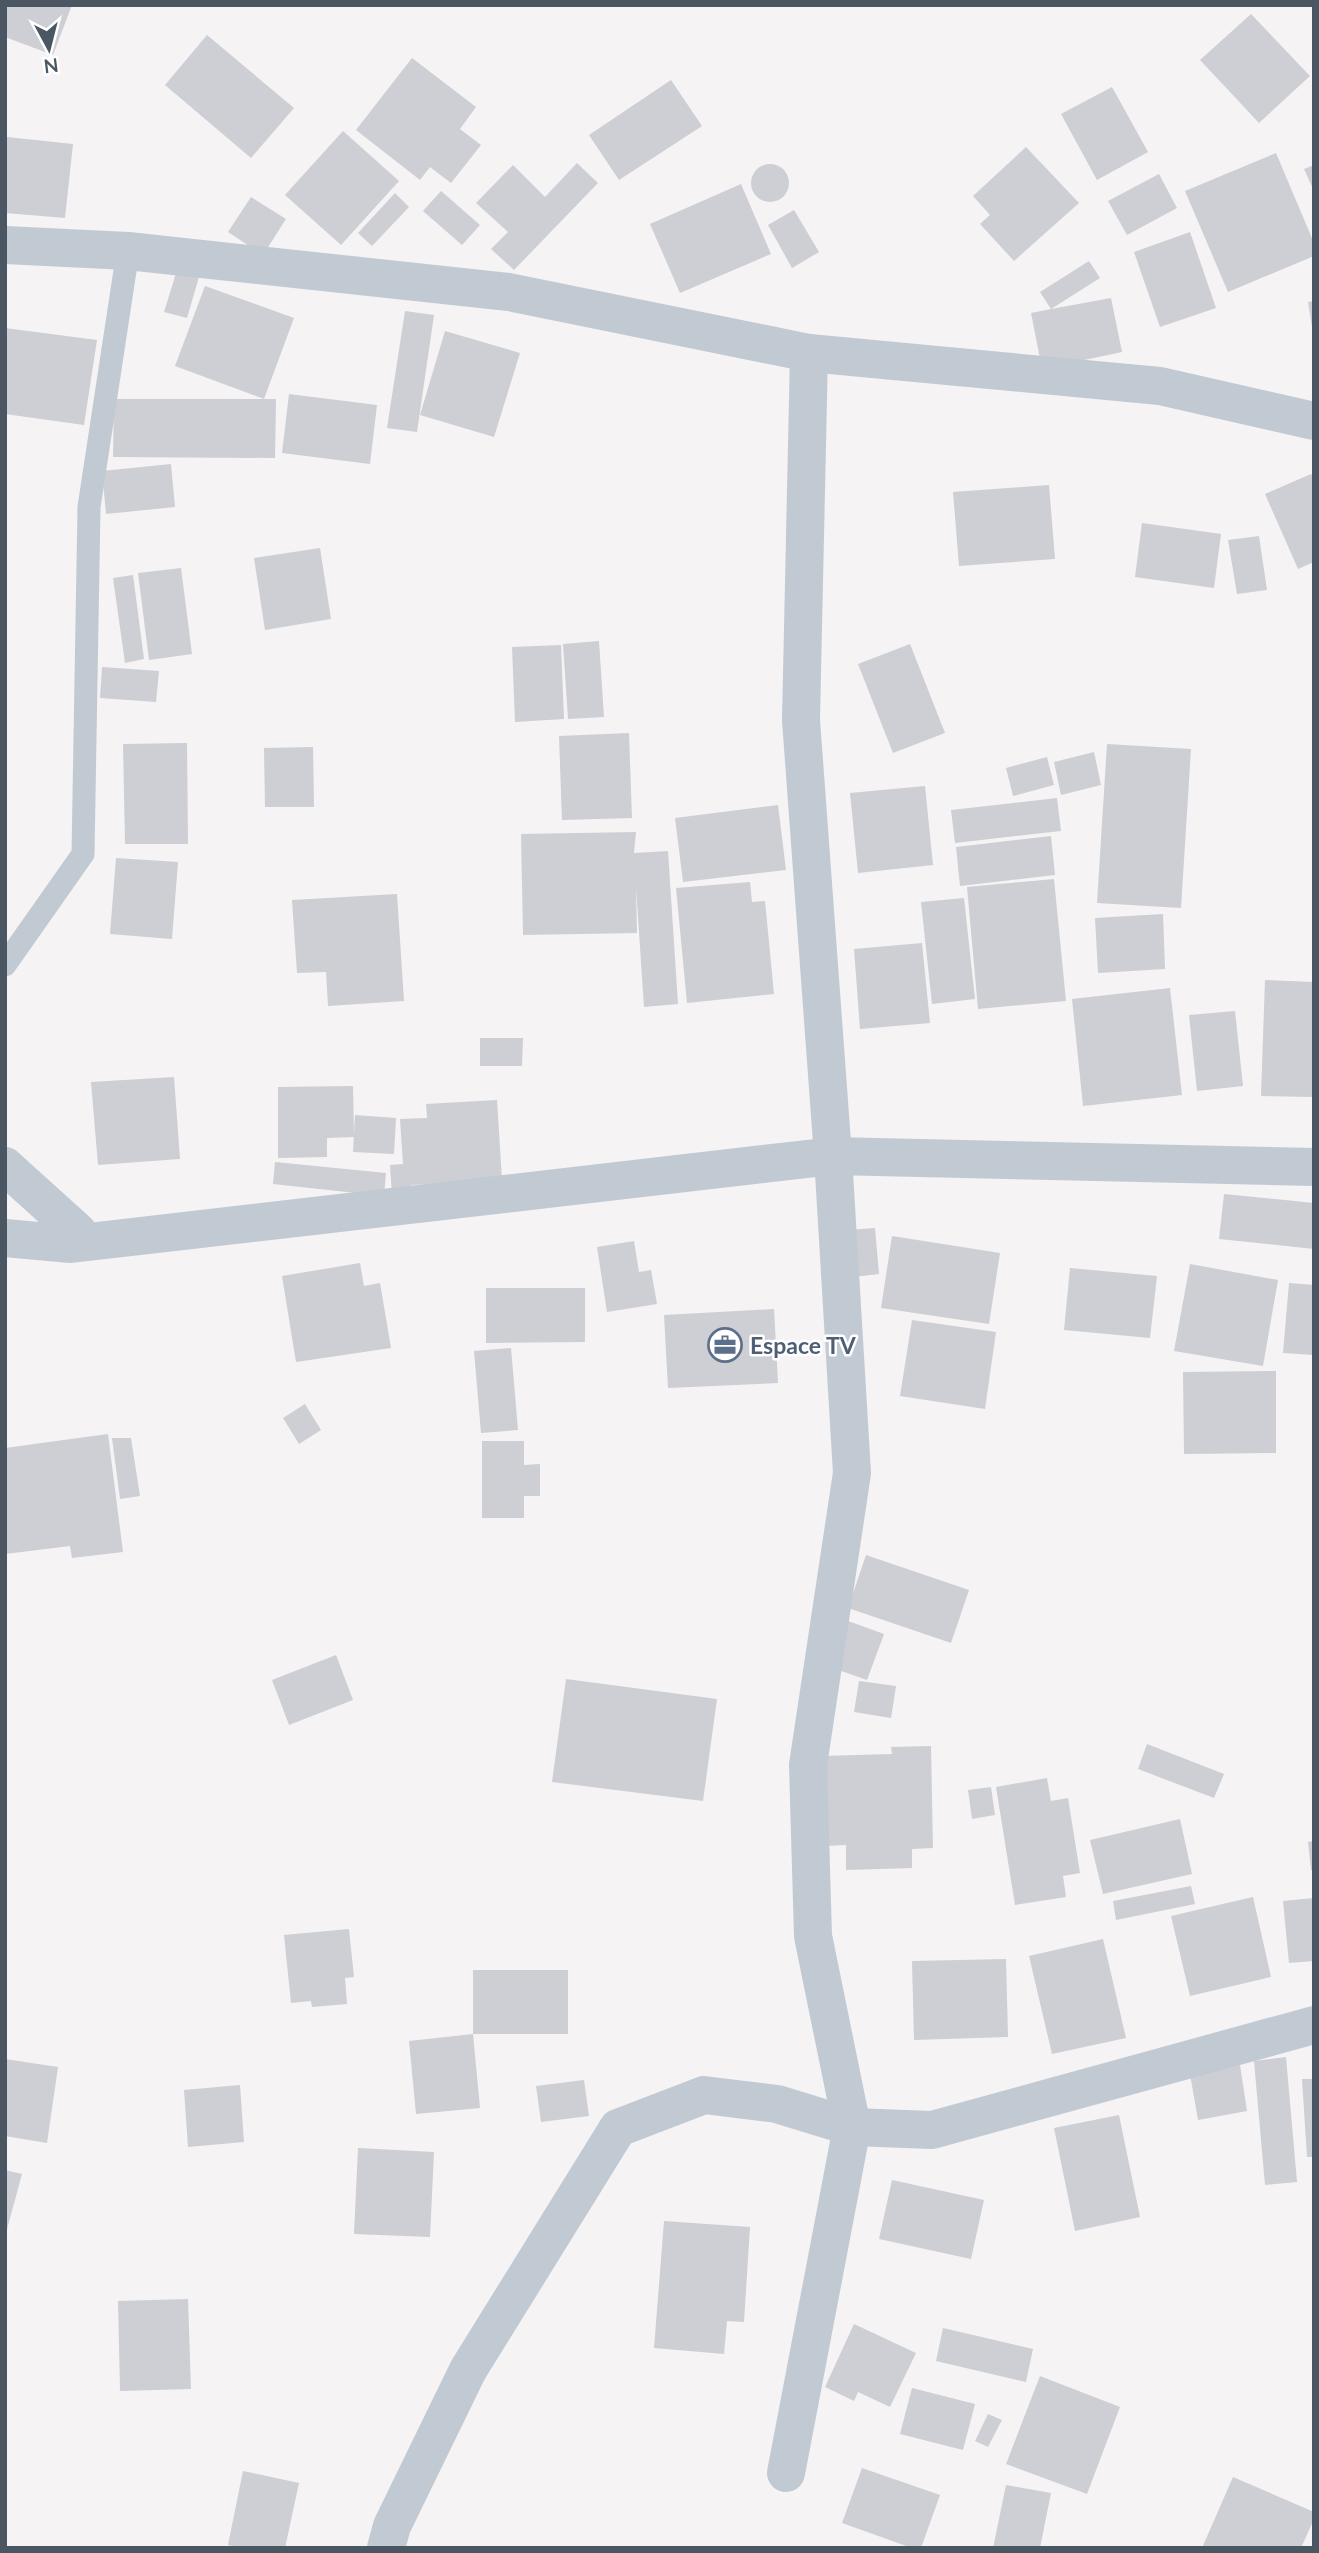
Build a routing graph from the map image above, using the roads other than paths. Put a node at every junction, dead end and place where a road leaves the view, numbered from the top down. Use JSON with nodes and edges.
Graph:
{"nodes":[{"id":1,"x":5,"y":245,"type":"edge"},
{"id":2,"x":128,"y":251,"type":"junction"},
{"id":3,"x":809,"y":353,"type":"junction"},
{"id":4,"x":1314,"y":421,"type":"edge"},
{"id":5,"x":5,"y":965,"type":"edge"},
{"id":6,"x":833,"y":1156,"type":"junction"},
{"id":7,"x":5,"y":1166,"type":"edge"},
{"id":8,"x":1314,"y":1167,"type":"edge"},
{"id":9,"x":5,"y":1238,"type":"edge"},
{"id":10,"x":82,"y":1242,"type":"junction"},
{"id":11,"x":1314,"y":2025,"type":"edge"},
{"id":12,"x":852,"y":2127,"type":"junction"},
{"id":13,"x":786,"y":2473,"type":"dead end"},
{"id":14,"x":386,"y":2548,"type":"edge"}],
"edges":[{"from":1,"to":2,"type":"street"},
{"from":2,"to":3,"type":"street"},
{"from":2,"to":5,"type":"lane"},
{"from":3,"to":4,"type":"street"},
{"from":3,"to":6,"type":"street"},
{"from":6,"to":8,"type":"street"},
{"from":6,"to":10,"type":"street"},
{"from":6,"to":12,"type":"street"},
{"from":7,"to":10,"type":"street"},
{"from":9,"to":10,"type":"street"},
{"from":11,"to":12,"type":"street"},
{"from":12,"to":13,"type":"street"},
{"from":12,"to":14,"type":"street"}]}
